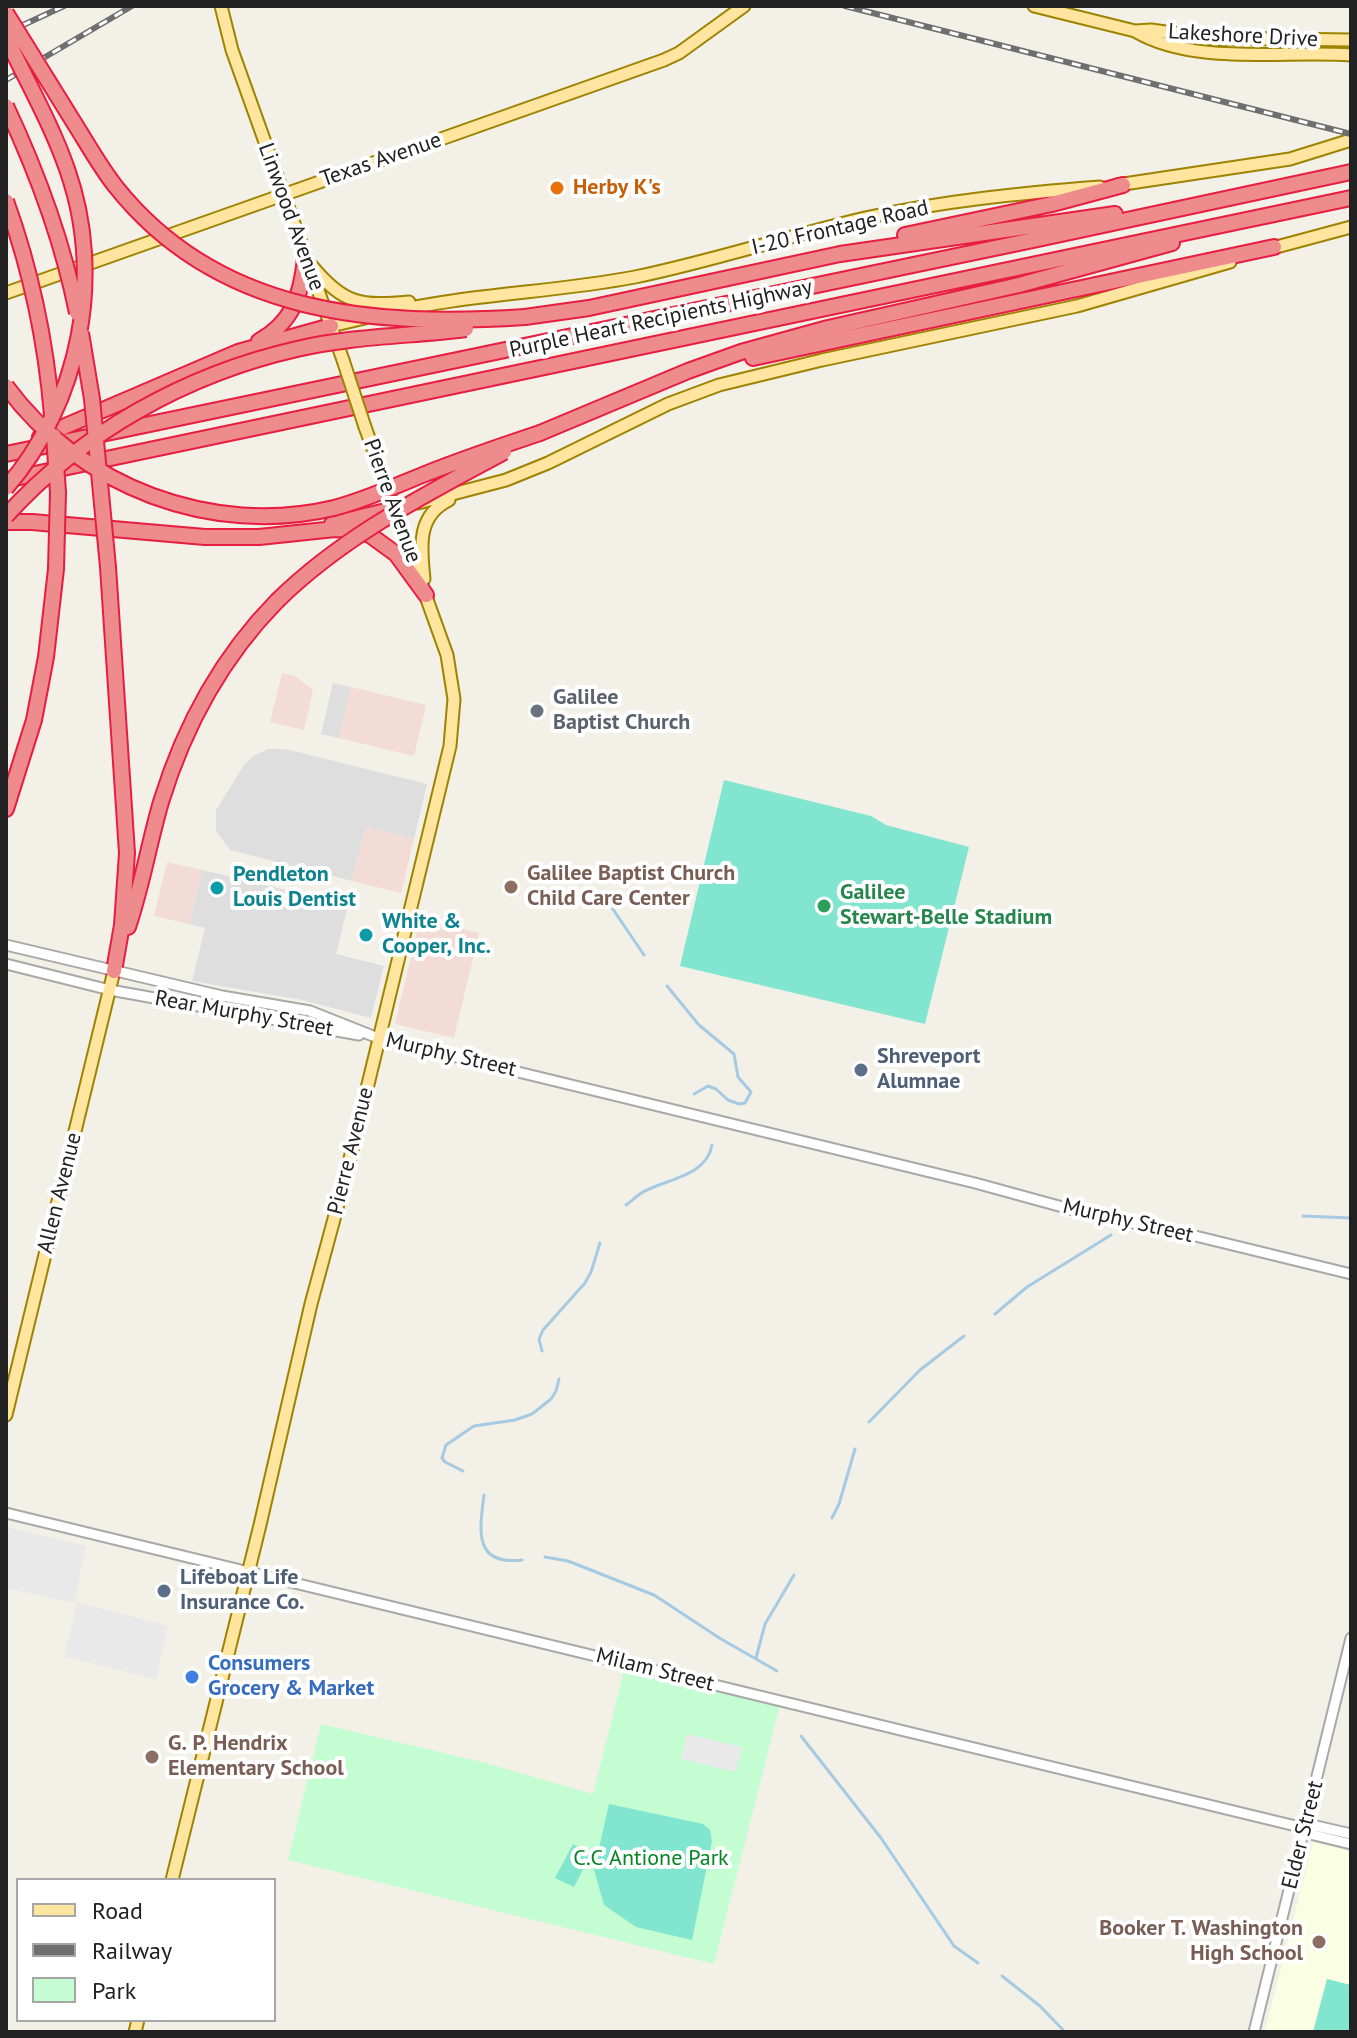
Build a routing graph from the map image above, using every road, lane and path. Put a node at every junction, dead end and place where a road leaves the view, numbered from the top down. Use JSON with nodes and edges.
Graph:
{"nodes":[{"id":1,"x":221,"y":6,"type":"edge"},
{"id":2,"x":744,"y":6,"type":"edge"},
{"id":3,"x":1034,"y":6,"type":"edge"},
{"id":4,"x":6,"y":13,"type":"edge"},
{"id":5,"x":1135,"y":31,"type":"junction"},
{"id":6,"x":6,"y":37,"type":"edge"},
{"id":7,"x":1351,"y":40,"type":"edge"},
{"id":8,"x":1351,"y":55,"type":"edge"},
{"id":9,"x":6,"y":106,"type":"edge"},
{"id":10,"x":1351,"y":140,"type":"edge"},
{"id":11,"x":1351,"y":172,"type":"edge"},
{"id":12,"x":1123,"y":185,"type":"junction"},
{"id":13,"x":283,"y":195,"type":"junction"},
{"id":14,"x":1351,"y":198,"type":"edge"},
{"id":15,"x":1227,"y":199,"type":"junction"},
{"id":16,"x":6,"y":201,"type":"edge"},
{"id":17,"x":1292,"y":211,"type":"junction"},
{"id":18,"x":1351,"y":227,"type":"edge"},
{"id":19,"x":1274,"y":247,"type":"junction"},
{"id":20,"x":840,"y":254,"type":"junction"},
{"id":21,"x":305,"y":259,"type":"junction"},
{"id":22,"x":6,"y":293,"type":"edge"},
{"id":23,"x":465,"y":299,"type":"junction"},
{"id":24,"x":525,"y":317,"type":"junction"},
{"id":25,"x":331,"y":326,"type":"junction"},
{"id":26,"x":238,"y":352,"type":"junction"},
{"id":27,"x":6,"y":386,"type":"edge"},
{"id":28,"x":649,"y":388,"type":"junction"},
{"id":29,"x":365,"y":427,"type":"joint"},
{"id":30,"x":540,"y":433,"type":"junction"},
{"id":31,"x":6,"y":453,"type":"edge"},
{"id":32,"x":6,"y":480,"type":"edge"},
{"id":33,"x":493,"y":484,"type":"junction"},
{"id":34,"x":6,"y":488,"type":"edge"},
{"id":35,"x":394,"y":509,"type":"junction"},
{"id":36,"x":6,"y":516,"type":"edge"},
{"id":37,"x":6,"y":522,"type":"edge"},
{"id":38,"x":297,"y":533,"type":"junction"},
{"id":39,"x":426,"y":595,"type":"junction"},
{"id":40,"x":6,"y":809,"type":"edge"},
{"id":41,"x":6,"y":945,"type":"edge"},
{"id":42,"x":6,"y":964,"type":"edge"},
{"id":43,"x":116,"y":965,"type":"junction"},
{"id":44,"x":110,"y":990,"type":"junction"},
{"id":45,"x":378,"y":1038,"type":"junction"},
{"id":46,"x":1351,"y":1274,"type":"edge"},
{"id":47,"x":6,"y":1415,"type":"edge"},
{"id":48,"x":6,"y":1513,"type":"edge"},
{"id":49,"x":248,"y":1572,"type":"junction"},
{"id":50,"x":1351,"y":1638,"type":"edge"},
{"id":51,"x":1304,"y":1828,"type":"junction"},
{"id":52,"x":1351,"y":1834,"type":"edge"},
{"id":53,"x":1351,"y":1844,"type":"edge"},
{"id":54,"x":172,"y":1878,"type":"edge"},
{"id":55,"x":1254,"y":2032,"type":"edge"}],
"edges":[{"from":1,"to":13,"type":"main road","name":"Linwood Avenue"},
{"from":2,"to":13,"type":"main road","name":"Texas Avenue"},
{"from":3,"to":5,"type":"main road","name":"Lakeshore Drive"},
{"from":4,"to":24,"type":"highway","bridge":true},
{"from":5,"to":7,"type":"main road","name":"Lakeshore Drive"},
{"from":5,"to":8,"type":"main road","name":"Lakeshore Drive"},
{"from":6,"to":34,"type":"highway","bridge":true},
{"from":9,"to":43,"type":"highway","bridge":true},
{"from":10,"to":12,"type":"main road","name":"I-20 Frontage Road"},
{"from":11,"to":15,"type":"highway","name":"Purple Heart Recipients Highway"},
{"from":12,"to":20,"type":"highway"},
{"from":12,"to":23,"type":"main road","name":"I-20 Frontage Road"},
{"from":13,"to":21,"type":"main road","name":"Linwood Avenue"},
{"from":13,"to":22,"type":"main road","name":"Texas Avenue"},
{"from":14,"to":17,"type":"highway","name":"Purple Heart Recipients Highway"},
{"from":15,"to":20,"type":"highway"},
{"from":15,"to":31,"type":"highway","name":"Purple Heart Recipients Highway"},
{"from":16,"to":40,"type":"highway","bridge":true},
{"from":17,"to":28,"type":"highway"},
{"from":17,"to":32,"type":"highway","name":"Purple Heart Recipients Highway"},
{"from":18,"to":19,"type":"main road"},
{"from":19,"to":28,"type":"highway"},
{"from":19,"to":33,"type":"main road"},
{"from":20,"to":24,"type":"highway"},
{"from":21,"to":23,"type":"main road"},
{"from":21,"to":25,"type":"main road","name":"Linwood Avenue"},
{"from":21,"to":26,"type":"highway"},
{"from":23,"to":25,"type":"main road","name":"I-20 Frontage Road"},
{"from":24,"to":36,"type":"highway","bridge":true},
{"from":25,"to":26,"type":"highway"},
{"from":25,"to":29,"type":"main road","name":"Linwood Avenue","bridge":true},
{"from":26,"to":31,"type":"highway"},
{"from":27,"to":30,"type":"highway","bridge":true},
{"from":28,"to":30,"type":"highway"},
{"from":29,"to":35,"type":"main road","name":"Pierre Avenue"},
{"from":30,"to":43,"type":"highway","bridge":true},
{"from":33,"to":35,"type":"main road"},
{"from":33,"to":39,"type":"main road"},
{"from":35,"to":38,"type":"highway"},
{"from":35,"to":39,"type":"main road","name":"Pierre Avenue"},
{"from":37,"to":38,"type":"highway"},
{"from":38,"to":39,"type":"highway"},
{"from":39,"to":45,"type":"main road","name":"Pierre Avenue"},
{"from":41,"to":43,"type":"street","name":"Murphy Street"},
{"from":42,"to":44,"type":"street"},
{"from":43,"to":44,"type":"main road","name":"Allen Avenue"},
{"from":43,"to":45,"type":"street","name":"Murphy Street"},
{"from":44,"to":45,"type":"street","name":"Rear Murphy Street"},
{"from":44,"to":47,"type":"main road","name":"Allen Avenue"},
{"from":45,"to":46,"type":"street","name":"Murphy Street"},
{"from":45,"to":49,"type":"main road","name":"Pierre Avenue"},
{"from":48,"to":49,"type":"street","name":"Milam Street"},
{"from":49,"to":51,"type":"street","name":"Milam Street"},
{"from":49,"to":54,"type":"main road","name":"Pierre Avenue"},
{"from":50,"to":51,"type":"street","name":"Elder Street"},
{"from":51,"to":52,"type":"street","name":"Milam Street"},
{"from":51,"to":53,"type":"street","name":"Milam Street"},
{"from":51,"to":55,"type":"street","name":"Elder Street"}]}
